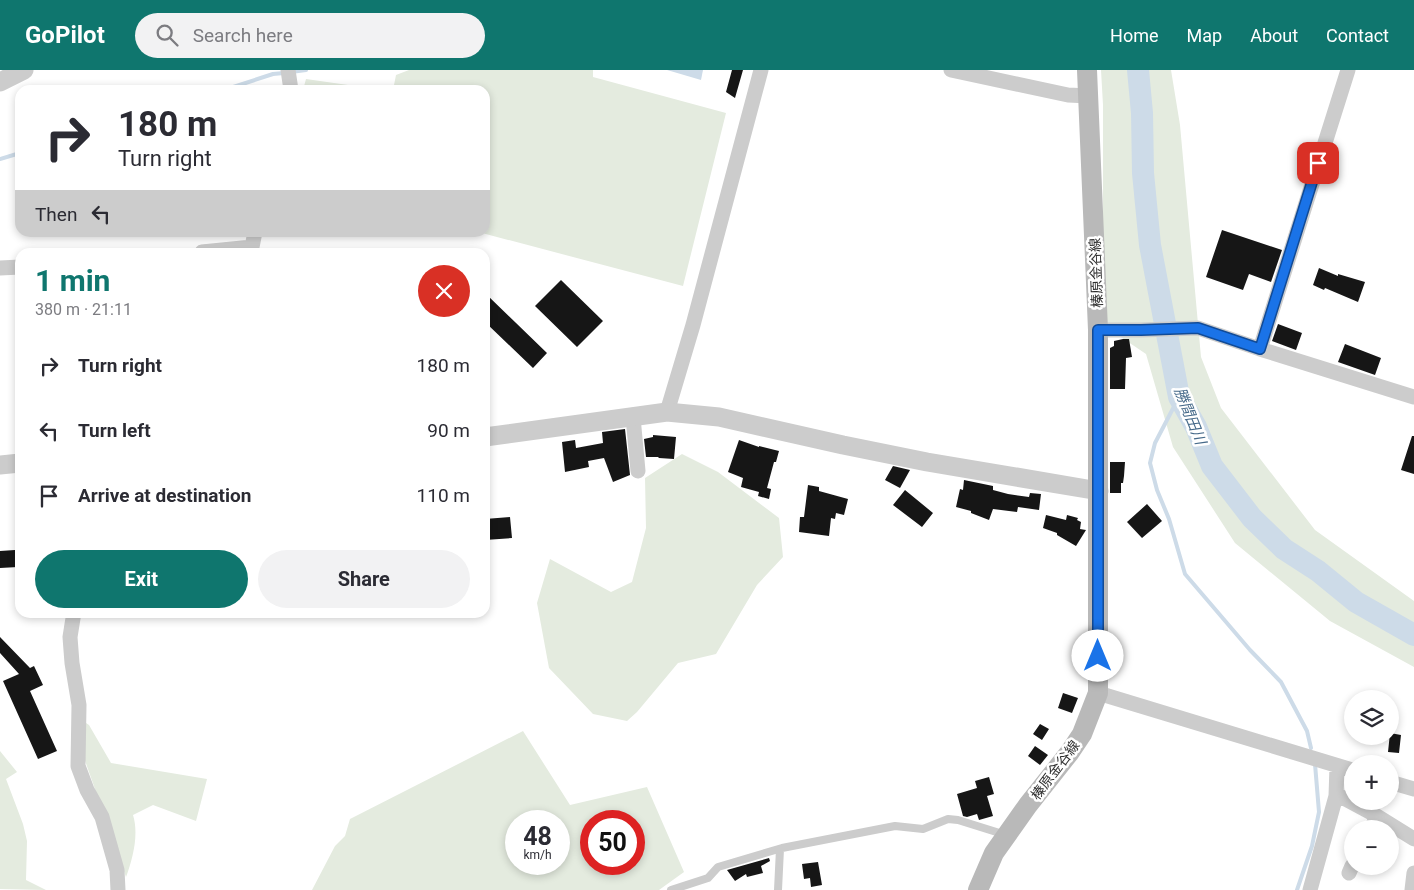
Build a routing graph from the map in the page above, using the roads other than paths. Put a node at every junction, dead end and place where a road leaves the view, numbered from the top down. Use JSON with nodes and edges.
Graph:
{"nodes":[{"id":1,"x":24,"y":70,"type":"edge"},
{"id":2,"x":288,"y":70,"type":"edge"},
{"id":3,"x":761,"y":70,"type":"edge"},
{"id":4,"x":951,"y":70,"type":"edge"},
{"id":5,"x":1087,"y":70,"type":"edge"},
{"id":6,"x":1348,"y":70,"type":"edge"},
{"id":7,"x":0,"y":82,"type":"edge"},
{"id":8,"x":290,"y":85,"type":"edge"},
{"id":9,"x":1090,"y":96,"type":"junction"},
{"id":10,"x":253,"y":244,"type":"edge"},
{"id":11,"x":228,"y":248,"type":"edge"},
{"id":12,"x":15,"y":267,"type":"edge"},
{"id":13,"x":0,"y":268,"type":"edge"},
{"id":14,"x":1098,"y":330,"type":"junction"},
{"id":15,"x":1260,"y":349,"type":"junction"},
{"id":16,"x":1414,"y":397,"type":"edge"},
{"id":17,"x":667,"y":412,"type":"junction"},
{"id":18,"x":633,"y":417,"type":"junction"},
{"id":19,"x":490,"y":436,"type":"edge"},
{"id":20,"x":15,"y":463,"type":"edge"},
{"id":21,"x":0,"y":464,"type":"edge"},
{"id":22,"x":638,"y":471,"type":"dead end"},
{"id":23,"x":1099,"y":491,"type":"junction"},
{"id":24,"x":73,"y":618,"type":"edge"},
{"id":25,"x":1098,"y":693,"type":"junction"},
{"id":26,"x":1337,"y":766,"type":"junction"},
{"id":27,"x":1344,"y":768,"type":"edge"},
{"id":28,"x":1399,"y":785,"type":"edge"},
{"id":29,"x":1414,"y":789,"type":"edge"},
{"id":30,"x":1336,"y":794,"type":"junction"},
{"id":31,"x":1370,"y":820,"type":"edge"},
{"id":32,"x":1399,"y":832,"type":"edge"},
{"id":33,"x":1007,"y":835,"type":"junction"},
{"id":34,"x":1414,"y":838,"type":"edge"},
{"id":35,"x":780,"y":849,"type":"junction"},
{"id":36,"x":1414,"y":873,"type":"edge"},
{"id":37,"x":118,"y":890,"type":"edge"},
{"id":38,"x":671,"y":890,"type":"edge"},
{"id":39,"x":778,"y":890,"type":"edge"},
{"id":40,"x":978,"y":890,"type":"edge"},
{"id":41,"x":1310,"y":890,"type":"edge"},
{"id":42,"x":1412,"y":890,"type":"edge"}],
"edges":[{"from":1,"to":7,"type":"street"},
{"from":2,"to":8,"type":"street"},
{"from":3,"to":17,"type":"street"},
{"from":4,"to":9,"type":"street"},
{"from":5,"to":9,"type":"main road","name":"榛原金谷線"},
{"from":6,"to":15,"type":"street"},
{"from":9,"to":14,"type":"main road","name":"榛原金谷線"},
{"from":10,"to":11,"type":"street"},
{"from":12,"to":13,"type":"street"},
{"from":14,"to":15,"type":"street"},
{"from":14,"to":23,"type":"main road","name":"榛原金谷線"},
{"from":15,"to":16,"type":"street"},
{"from":17,"to":18,"type":"street"},
{"from":17,"to":23,"type":"street"},
{"from":18,"to":19,"type":"street"},
{"from":18,"to":22,"type":"street"},
{"from":20,"to":21,"type":"street"},
{"from":23,"to":25,"type":"main road","name":"榛原金谷線"},
{"from":24,"to":37,"type":"street"},
{"from":25,"to":26,"type":"street"},
{"from":25,"to":33,"type":"main road","name":"榛原金谷線"},
{"from":26,"to":27,"type":"street"},
{"from":26,"to":30,"type":"street"},
{"from":28,"to":29,"type":"street"},
{"from":30,"to":31,"type":"street"},
{"from":30,"to":41,"type":"street"},
{"from":32,"to":34,"type":"street"},
{"from":33,"to":35,"type":"lane"},
{"from":33,"to":40,"type":"main road","name":"榛原金谷線"},
{"from":35,"to":38,"type":"lane"},
{"from":35,"to":39,"type":"lane"},
{"from":36,"to":42,"type":"street"}]}
